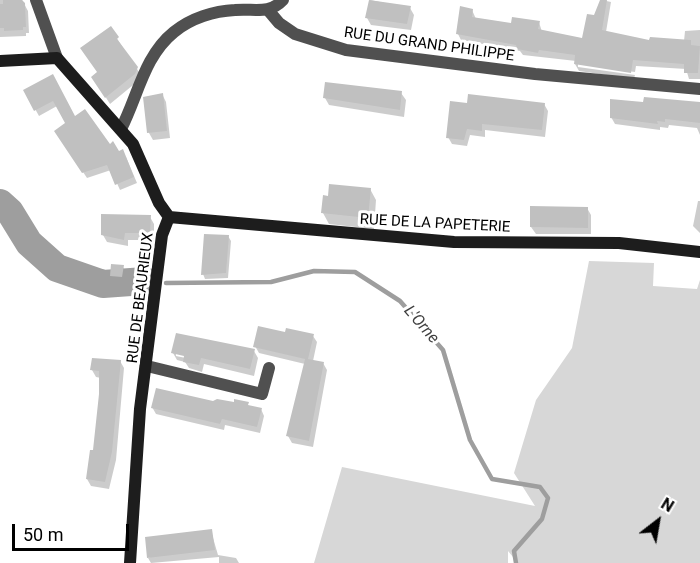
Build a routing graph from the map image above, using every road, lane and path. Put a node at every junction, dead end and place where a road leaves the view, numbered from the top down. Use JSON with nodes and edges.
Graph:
{"nodes":[{"id":1,"x":36,"y":0,"type":"edge"},
{"id":2,"x":283,"y":0,"type":"edge"},
{"id":3,"x":268,"y":10,"type":"junction"},
{"id":4,"x":57,"y":58,"type":"junction"},
{"id":5,"x":0,"y":61,"type":"edge"},
{"id":6,"x":700,"y":88,"type":"edge"},
{"id":7,"x":121,"y":129,"type":"junction"},
{"id":8,"x":168,"y":217,"type":"junction"},
{"id":9,"x":700,"y":252,"type":"edge"},
{"id":10,"x":147,"y":366,"type":"junction"},
{"id":11,"x":268,"y":368,"type":"dead end"},
{"id":12,"x":130,"y":563,"type":"edge"}],
"edges":[{"from":1,"to":4,"type":"street"},
{"from":2,"to":3,"type":"street"},
{"from":3,"to":6,"type":"street","name":"RUE DU GRAND PHILIPPE"},
{"from":3,"to":7,"type":"street"},
{"from":4,"to":5,"type":"street"},
{"from":4,"to":7,"type":"street","name":"RUE DE BEAURIEUX"},
{"from":7,"to":8,"type":"street","name":"RUE DE BEAURIEUX"},
{"from":8,"to":9,"type":"street","name":"RUE DE LA PAPETERIE"},
{"from":8,"to":10,"type":"street","name":"RUE DE BEAURIEUX"},
{"from":10,"to":11,"type":"street"},
{"from":10,"to":12,"type":"street","name":"RUE DE BEAURIEUX"}]}
